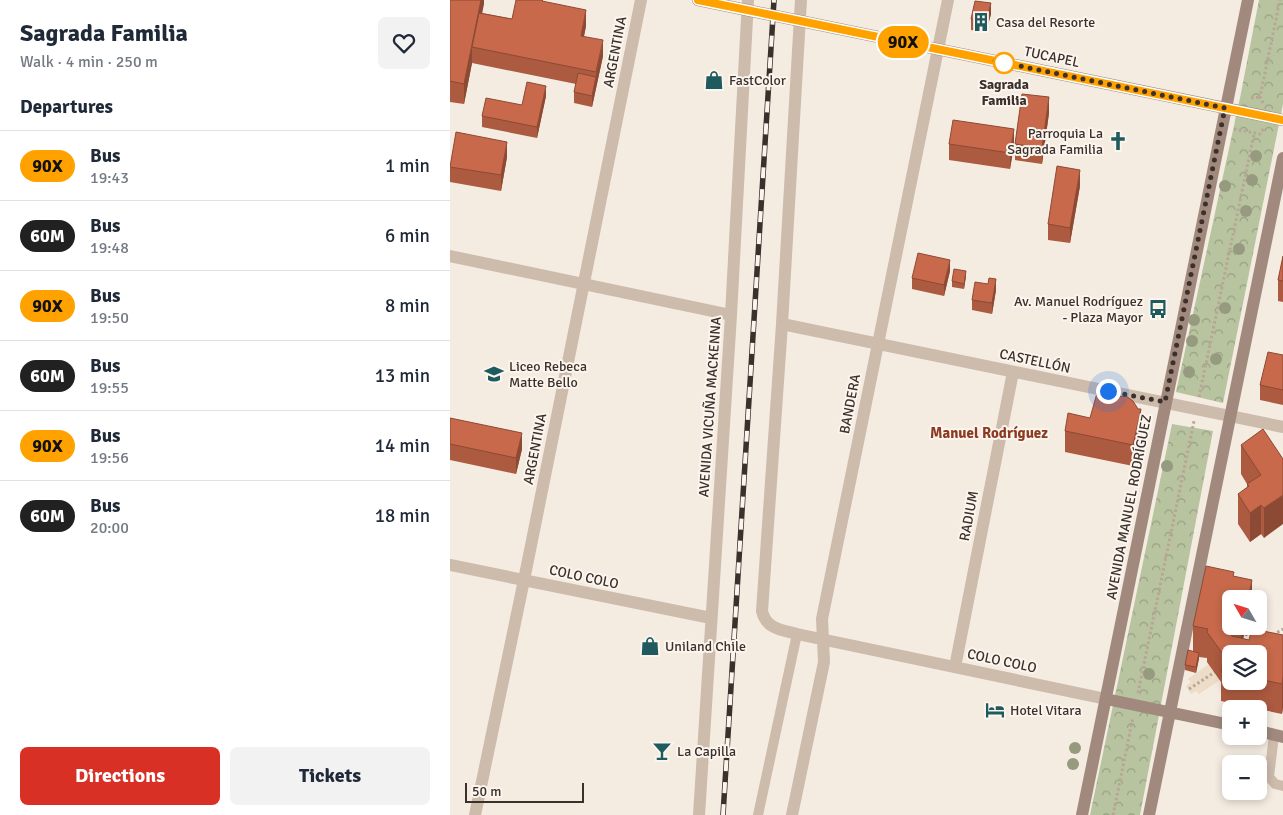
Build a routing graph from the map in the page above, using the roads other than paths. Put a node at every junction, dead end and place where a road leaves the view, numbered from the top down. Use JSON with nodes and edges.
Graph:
{"nodes":[{"id":1,"x":641,"y":0,"type":"edge"},
{"id":2,"x":698,"y":0,"type":"edge"},
{"id":3,"x":801,"y":0,"type":"edge"},
{"id":4,"x":948,"y":0,"type":"edge"},
{"id":5,"x":1248,"y":0,"type":"edge"},
{"id":6,"x":747,"y":5,"type":"edge"},
{"id":7,"x":800,"y":21,"type":"junction"},
{"id":8,"x":938,"y":49,"type":"junction"},
{"id":9,"x":1225,"y":108,"type":"junction"},
{"id":10,"x":1283,"y":120,"type":"edge"},
{"id":11,"x":1283,"y":158,"type":"edge"},
{"id":12,"x":450,"y":256,"type":"edge"},
{"id":13,"x":583,"y":284,"type":"junction"},
{"id":14,"x":731,"y":315,"type":"junction"},
{"id":15,"x":782,"y":324,"type":"junction"},
{"id":16,"x":878,"y":344,"type":"junction"},
{"id":17,"x":1014,"y":372,"type":"junction"},
{"id":18,"x":1165,"y":402,"type":"junction"},
{"id":19,"x":1230,"y":416,"type":"junction"},
{"id":20,"x":1283,"y":427,"type":"edge"},
{"id":21,"x":450,"y":565,"type":"edge"},
{"id":22,"x":524,"y":580,"type":"junction"},
{"id":23,"x":712,"y":618,"type":"junction"},
{"id":24,"x":797,"y":634,"type":"junction"},
{"id":25,"x":823,"y":638,"type":"junction"},
{"id":26,"x":955,"y":666,"type":"junction"},
{"id":27,"x":1106,"y":699,"type":"junction"},
{"id":28,"x":1170,"y":712,"type":"junction"},
{"id":29,"x":1222,"y":723,"type":"edge"},
{"id":30,"x":1278,"y":736,"type":"edge"},
{"id":31,"x":1283,"y":786,"type":"edge"},
{"id":32,"x":474,"y":815,"type":"edge"},
{"id":33,"x":700,"y":815,"type":"edge"},
{"id":34,"x":758,"y":815,"type":"edge"},
{"id":35,"x":792,"y":815,"type":"edge"},
{"id":36,"x":1082,"y":815,"type":"edge"},
{"id":37,"x":1149,"y":815,"type":"edge"}],
"edges":[{"from":1,"to":13,"type":"street","name":"ARGENTINA"},
{"from":2,"to":6,"type":"main road","name":"TUCAPEL"},
{"from":3,"to":7,"type":"street"},
{"from":4,"to":8,"type":"street","name":"BANDERA"},
{"from":5,"to":9,"type":"main road","name":"AVENIDA MANUEL RODRÍGUEZ"},
{"from":6,"to":7,"type":"main road","name":"TUCAPEL"},
{"from":6,"to":14,"type":"street","name":"AVENIDA VICUÑA MACKENNA"},
{"from":7,"to":8,"type":"main road","name":"TUCAPEL"},
{"from":7,"to":15,"type":"street"},
{"from":8,"to":9,"type":"main road","name":"TUCAPEL"},
{"from":8,"to":16,"type":"street","name":"BANDERA"},
{"from":9,"to":10,"type":"main road","name":"TUCAPEL"},
{"from":9,"to":18,"type":"main road","name":"AVENIDA MANUEL RODRÍGUEZ"},
{"from":11,"to":19,"type":"main road"},
{"from":12,"to":13,"type":"street"},
{"from":13,"to":14,"type":"street"},
{"from":13,"to":22,"type":"street","name":"ARGENTINA"},
{"from":14,"to":23,"type":"street","name":"AVENIDA VICUÑA MACKENNA"},
{"from":15,"to":16,"type":"street","name":"CASTELLÓN"},
{"from":15,"to":24,"type":"street","name":"COLO COLO"},
{"from":16,"to":17,"type":"street","name":"CASTELLÓN"},
{"from":16,"to":25,"type":"street","name":"BANDERA"},
{"from":17,"to":18,"type":"street","name":"CASTELLÓN"},
{"from":17,"to":26,"type":"street","name":"RADIUM"},
{"from":18,"to":19,"type":"street","name":"CASTELLÓN"},
{"from":18,"to":27,"type":"main road","name":"AVENIDA MANUEL RODRÍGUEZ"},
{"from":19,"to":20,"type":"street","name":"CASTELLÓN"},
{"from":19,"to":28,"type":"main road"},
{"from":21,"to":22,"type":"street","name":"COLO COLO"},
{"from":22,"to":23,"type":"street","name":"COLO COLO"},
{"from":22,"to":32,"type":"street","name":"ARGENTINA"},
{"from":23,"to":33,"type":"street","name":"AVENIDA VICUÑA MACKENNA"},
{"from":24,"to":25,"type":"street","name":"COLO COLO"},
{"from":24,"to":34,"type":"lane"},
{"from":25,"to":26,"type":"street","name":"COLO COLO"},
{"from":25,"to":35,"type":"street","name":"BANDERA"},
{"from":26,"to":27,"type":"street","name":"COLO COLO"},
{"from":27,"to":28,"type":"main road","name":"COLO COLO"},
{"from":27,"to":36,"type":"main road","name":"AVENIDA MANUEL RODRÍGUEZ"},
{"from":28,"to":29,"type":"main road","name":"COLO COLO"},
{"from":28,"to":37,"type":"main road"},
{"from":30,"to":31,"type":"lane"}]}
